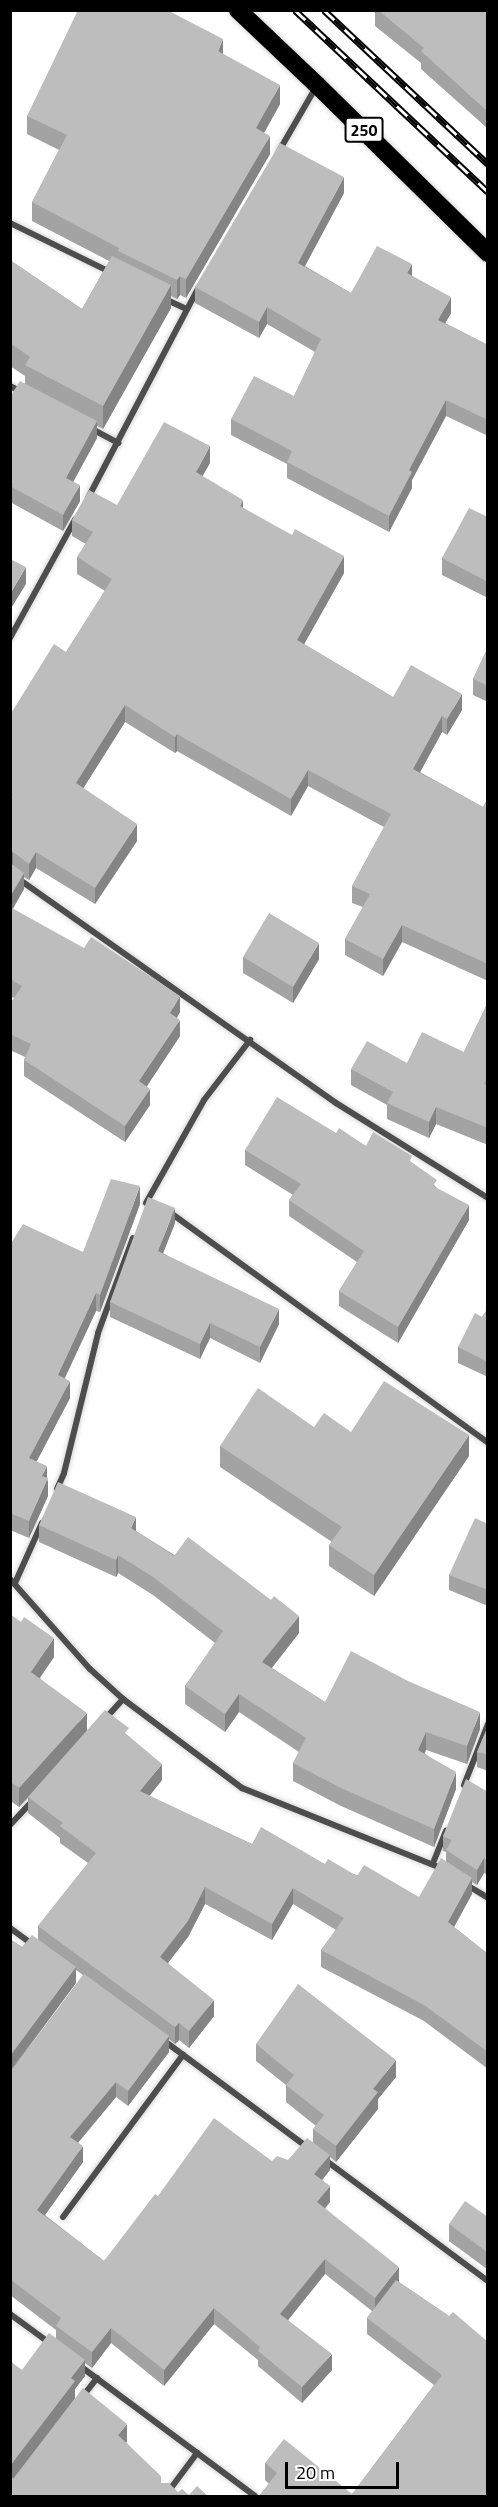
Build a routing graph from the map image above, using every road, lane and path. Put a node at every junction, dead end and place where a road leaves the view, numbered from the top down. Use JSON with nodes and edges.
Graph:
{"nodes":[{"id":1,"x":238,"y":10,"type":"edge"},
{"id":2,"x":317,"y":85,"type":"junction"},
{"id":3,"x":276,"y":156,"type":"edge"},
{"id":4,"x":10,"y":223,"type":"edge"},
{"id":5,"x":488,"y":253,"type":"edge"},
{"id":6,"x":114,"y":274,"type":"edge"},
{"id":7,"x":204,"y":279,"type":"edge"},
{"id":8,"x":155,"y":294,"type":"edge"},
{"id":9,"x":186,"y":309,"type":"junction"},
{"id":10,"x":10,"y":386,"type":"edge"},
{"id":11,"x":30,"y":396,"type":"edge"},
{"id":12,"x":89,"y":427,"type":"edge"},
{"id":13,"x":118,"y":443,"type":"junction"},
{"id":14,"x":84,"y":504,"type":"edge"},
{"id":15,"x":78,"y":514,"type":"edge"},
{"id":16,"x":10,"y":638,"type":"edge"},
{"id":17,"x":10,"y":873,"type":"edge"},
{"id":18,"x":250,"y":1040,"type":"junction"},
{"id":19,"x":148,"y":1196,"type":"junction"},
{"id":20,"x":488,"y":1198,"type":"edge"},
{"id":21,"x":144,"y":1207,"type":"edge"},
{"id":22,"x":136,"y":1228,"type":"edge"},
{"id":23,"x":488,"y":1443,"type":"edge"},
{"id":24,"x":55,"y":1493,"type":"edge"},
{"id":25,"x":46,"y":1513,"type":"edge"},
{"id":26,"x":13,"y":1581,"type":"edge"},
{"id":27,"x":123,"y":1699,"type":"junction"},
{"id":28,"x":100,"y":1724,"type":"edge"},
{"id":29,"x":488,"y":1724,"type":"edge"},
{"id":30,"x":462,"y":1788,"type":"edge"},
{"id":31,"x":40,"y":1791,"type":"edge"},
{"id":32,"x":450,"y":1820,"type":"edge"},
{"id":33,"x":10,"y":1825,"type":"edge"},
{"id":34,"x":433,"y":1863,"type":"junction"},
{"id":35,"x":451,"y":1875,"type":"edge"},
{"id":36,"x":460,"y":1880,"type":"edge"},
{"id":37,"x":488,"y":1898,"type":"edge"},
{"id":38,"x":10,"y":1928,"type":"edge"},
{"id":39,"x":38,"y":1948,"type":"edge"},
{"id":40,"x":156,"y":2035,"type":"edge"},
{"id":41,"x":183,"y":2055,"type":"junction"},
{"id":42,"x":63,"y":2217,"type":"dead end"},
{"id":43,"x":488,"y":2281,"type":"edge"},
{"id":44,"x":10,"y":2314,"type":"edge"},
{"id":45,"x":58,"y":2349,"type":"edge"},
{"id":46,"x":78,"y":2364,"type":"edge"},
{"id":47,"x":97,"y":2378,"type":"junction"},
{"id":48,"x":75,"y":2407,"type":"edge"},
{"id":49,"x":197,"y":2453,"type":"junction"},
{"id":50,"x":165,"y":2496,"type":"edge"},
{"id":51,"x":255,"y":2496,"type":"edge"}],
"edges":[{"from":1,"to":2,"type":"highway","number":"250"},
{"from":2,"to":3,"type":"street"},
{"from":2,"to":5,"type":"highway","number":"250"},
{"from":4,"to":6,"type":"street"},
{"from":7,"to":9,"type":"street"},
{"from":8,"to":9,"type":"street"},
{"from":9,"to":13,"type":"street"},
{"from":10,"to":11,"type":"street"},
{"from":12,"to":13,"type":"street"},
{"from":13,"to":14,"type":"street"},
{"from":15,"to":16,"type":"street"},
{"from":17,"to":18,"type":"street"},
{"from":18,"to":19,"type":"street"},
{"from":18,"to":20,"type":"street"},
{"from":19,"to":21,"type":"street"},
{"from":19,"to":23,"type":"street"},
{"from":22,"to":24,"type":"street"},
{"from":25,"to":26,"type":"street"},
{"from":26,"to":27,"type":"street"},
{"from":27,"to":28,"type":"street"},
{"from":27,"to":34,"type":"street"},
{"from":29,"to":30,"type":"street"},
{"from":31,"to":33,"type":"street"},
{"from":32,"to":34,"type":"street"},
{"from":34,"to":35,"type":"street"},
{"from":36,"to":37,"type":"street"},
{"from":38,"to":39,"type":"street"},
{"from":40,"to":41,"type":"street"},
{"from":41,"to":42,"type":"street"},
{"from":41,"to":43,"type":"street"},
{"from":44,"to":45,"type":"street"},
{"from":46,"to":47,"type":"street"},
{"from":47,"to":48,"type":"street"},
{"from":47,"to":49,"type":"street"},
{"from":49,"to":50,"type":"street"},
{"from":49,"to":51,"type":"street"}]}
